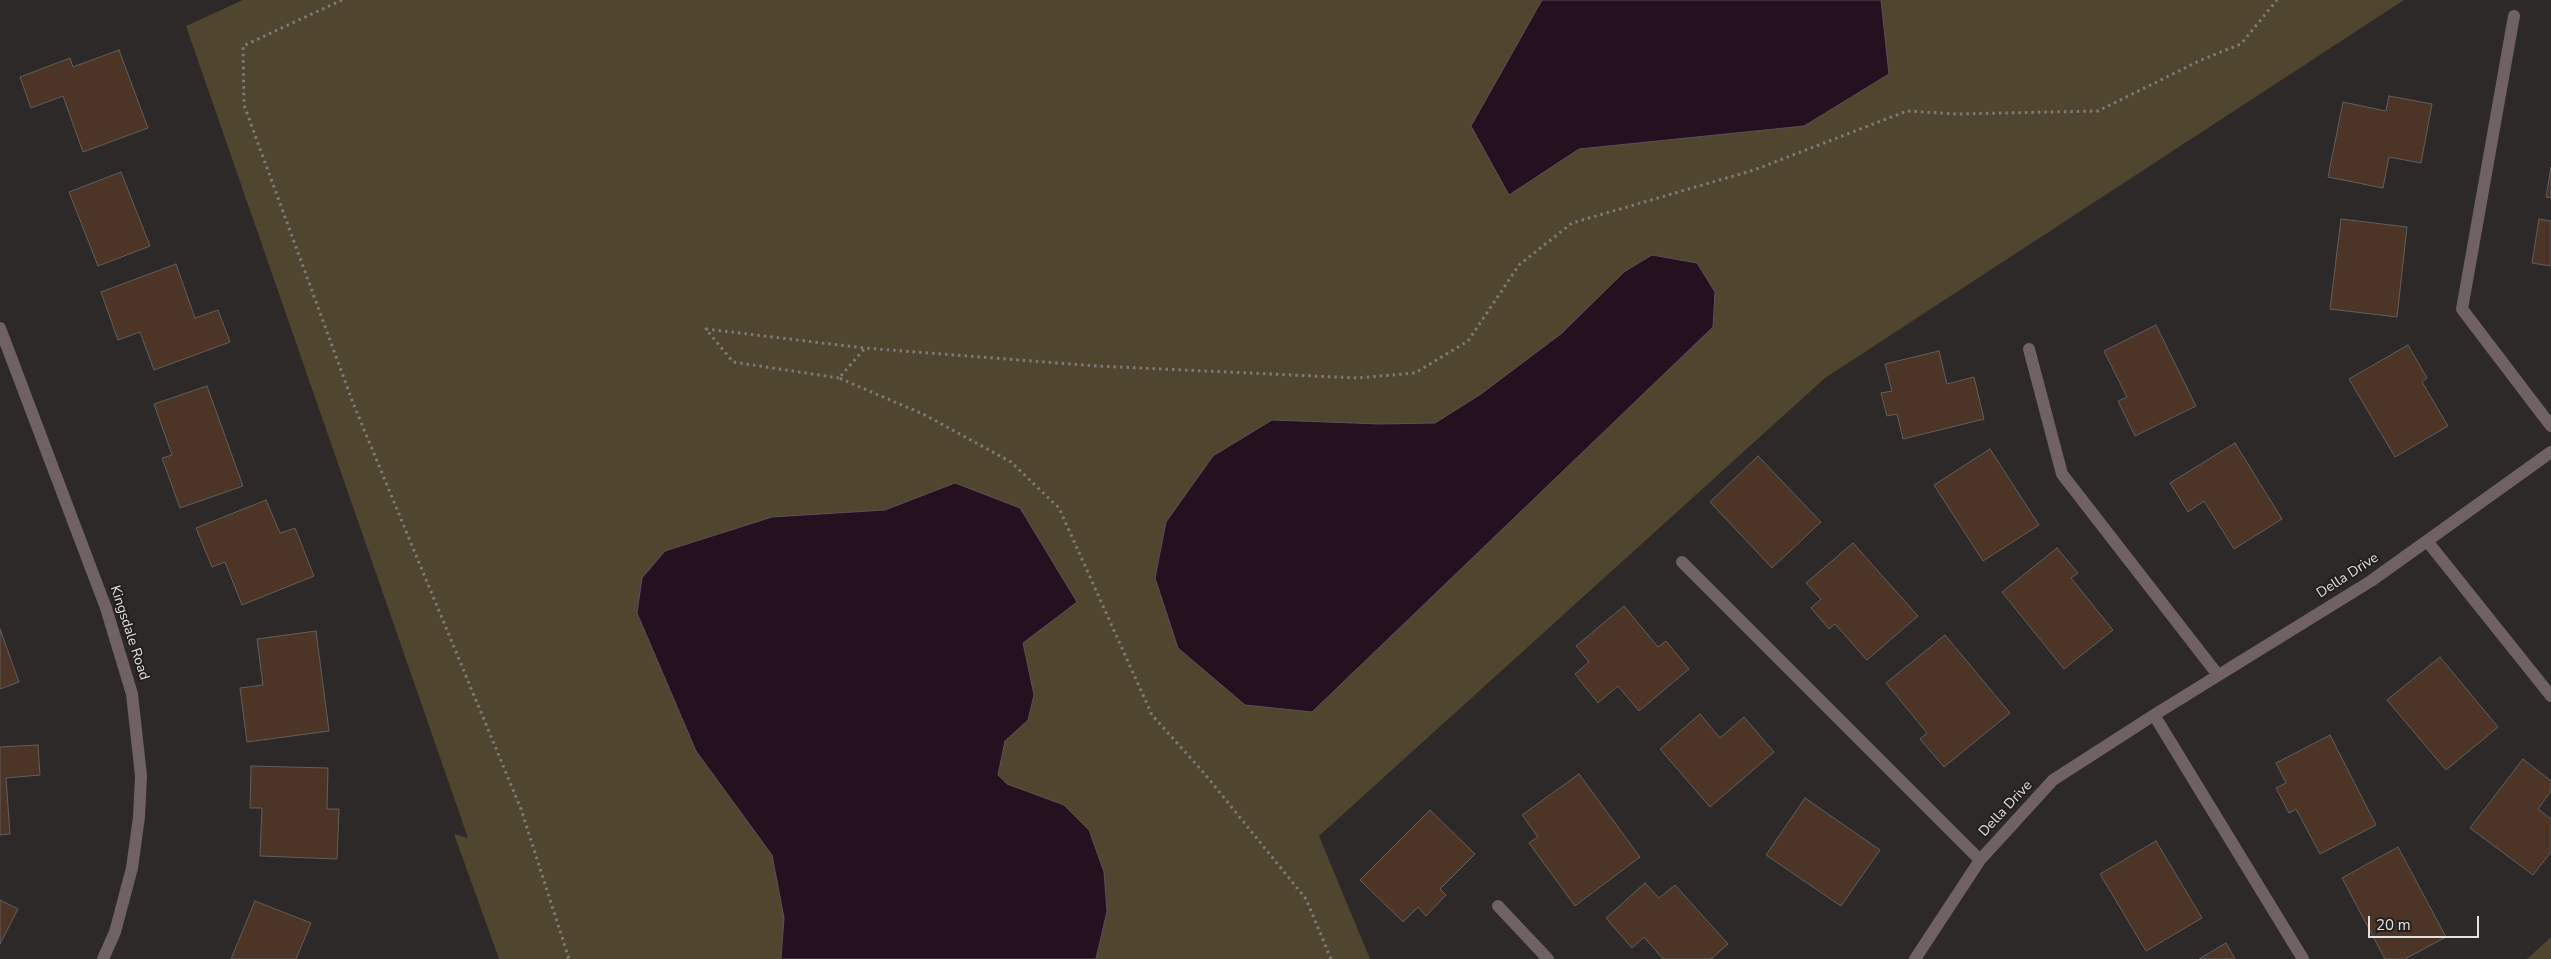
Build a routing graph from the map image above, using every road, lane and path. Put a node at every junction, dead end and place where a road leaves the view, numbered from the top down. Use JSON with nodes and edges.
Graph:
{"nodes":[{"id":1,"x":342,"y":0,"type":"edge"},
{"id":2,"x":2277,"y":0,"type":"edge"},
{"id":3,"x":2514,"y":16,"type":"dead end"},
{"id":4,"x":0,"y":328,"type":"edge"},
{"id":5,"x":865,"y":348,"type":"junction"},
{"id":6,"x":2029,"y":349,"type":"dead end"},
{"id":7,"x":840,"y":378,"type":"junction"},
{"id":8,"x":2551,"y":426,"type":"edge"},
{"id":9,"x":2551,"y":452,"type":"edge"},
{"id":10,"x":2427,"y":542,"type":"junction"},
{"id":11,"x":1682,"y":562,"type":"dead end"},
{"id":12,"x":2218,"y":676,"type":"junction"},
{"id":13,"x":2551,"y":696,"type":"edge"},
{"id":14,"x":2154,"y":715,"type":"junction"},
{"id":15,"x":1980,"y":860,"type":"junction"},
{"id":16,"x":1498,"y":906,"type":"dead end"},
{"id":17,"x":103,"y":959,"type":"edge"},
{"id":18,"x":570,"y":959,"type":"edge"},
{"id":19,"x":1331,"y":959,"type":"edge"},
{"id":20,"x":1548,"y":959,"type":"edge"},
{"id":21,"x":1916,"y":959,"type":"edge"},
{"id":22,"x":2303,"y":959,"type":"edge"}],
"edges":[{"from":1,"to":18,"type":"path"},
{"from":2,"to":5,"type":"path"},
{"from":3,"to":8,"type":"street"},
{"from":4,"to":17,"type":"street","name":"Kingsdale Road"},
{"from":5,"to":7,"type":"path"},
{"from":5,"to":7,"type":"path"},
{"from":6,"to":12,"type":"street"},
{"from":7,"to":19,"type":"path"},
{"from":9,"to":10,"type":"street","name":"Della Drive"},
{"from":10,"to":12,"type":"street","name":"Della Drive"},
{"from":10,"to":13,"type":"street"},
{"from":11,"to":15,"type":"street"},
{"from":12,"to":14,"type":"street","name":"Della Drive"},
{"from":14,"to":15,"type":"street","name":"Della Drive"},
{"from":14,"to":22,"type":"street"},
{"from":15,"to":21,"type":"street","name":"Della Drive"},
{"from":16,"to":20,"type":"street"}]}
